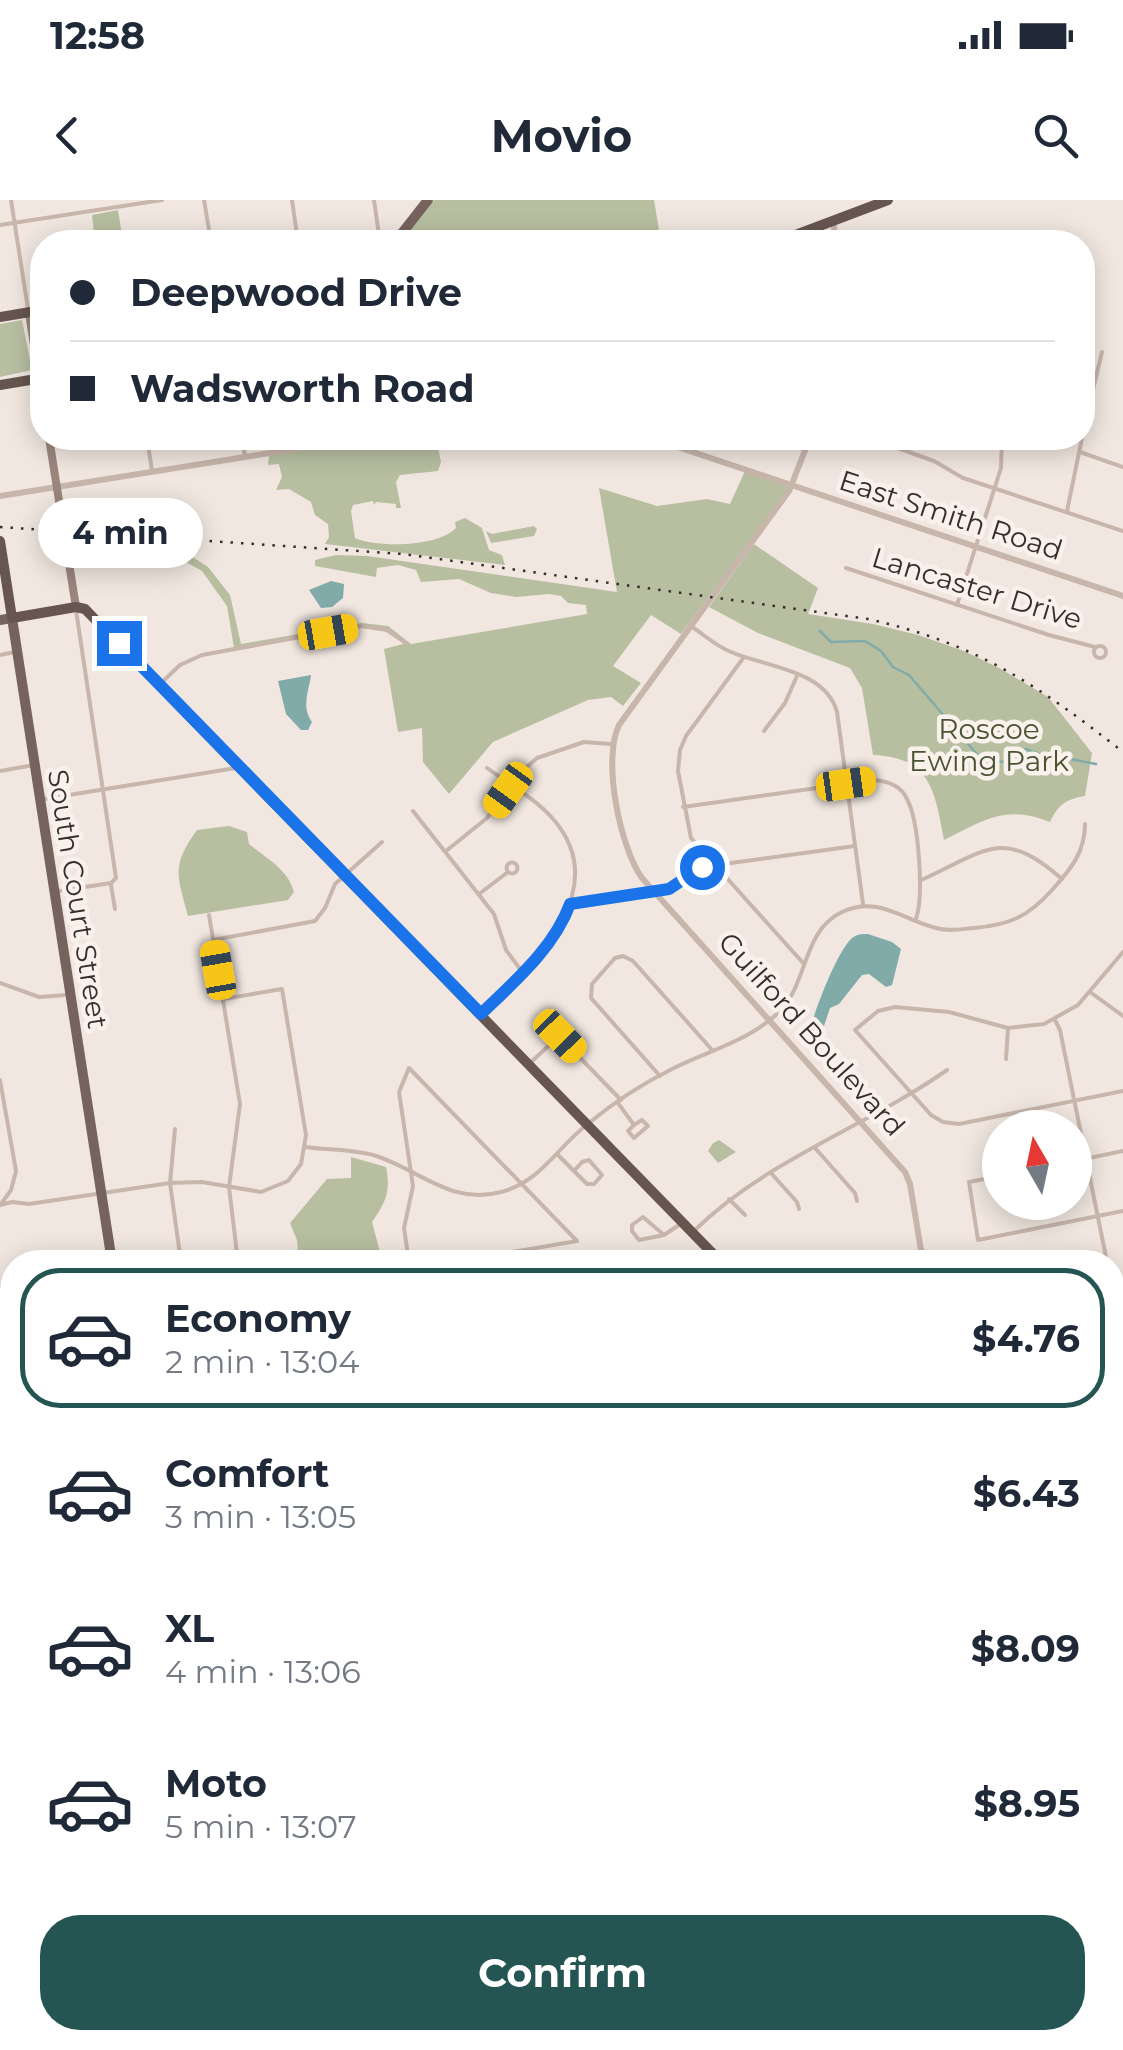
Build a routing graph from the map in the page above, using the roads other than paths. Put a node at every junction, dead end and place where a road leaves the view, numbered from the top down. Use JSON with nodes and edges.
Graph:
{"nodes":[{"id":1,"x":11,"y":200,"type":"edge"},
{"id":2,"x":109,"y":200,"type":"edge"},
{"id":3,"x":162,"y":200,"type":"edge"},
{"id":4,"x":204,"y":200,"type":"edge"},
{"id":5,"x":292,"y":200,"type":"edge"},
{"id":6,"x":374,"y":200,"type":"edge"},
{"id":7,"x":428,"y":200,"type":"edge"},
{"id":8,"x":888,"y":200,"type":"edge"},
{"id":9,"x":859,"y":206,"type":"edge"},
{"id":10,"x":110,"y":208,"type":"junction"},
{"id":11,"x":833,"y":221,"type":"junction"},
{"id":12,"x":15,"y":223,"type":"junction"},
{"id":13,"x":0,"y":226,"type":"edge"},
{"id":14,"x":209,"y":230,"type":"edge"},
{"id":15,"x":296,"y":230,"type":"edge"},
{"id":16,"x":378,"y":230,"type":"edge"},
{"id":17,"x":404,"y":230,"type":"edge"},
{"id":18,"x":809,"y":230,"type":"edge"},
{"id":19,"x":834,"y":230,"type":"edge"},
{"id":20,"x":29,"y":313,"type":"junction"},
{"id":21,"x":0,"y":317,"type":"edge"},
{"id":22,"x":30,"y":318,"type":"edge"},
{"id":23,"x":1102,"y":352,"type":"dead end"},
{"id":24,"x":30,"y":381,"type":"edge"},
{"id":25,"x":1095,"y":381,"type":"edge"},
{"id":26,"x":0,"y":385,"type":"edge"},
{"id":27,"x":51,"y":450,"type":"edge"},
{"id":28,"x":149,"y":450,"type":"edge"},
{"id":29,"x":243,"y":450,"type":"edge"},
{"id":30,"x":279,"y":450,"type":"edge"},
{"id":31,"x":686,"y":450,"type":"edge"},
{"id":32,"x":806,"y":450,"type":"edge"},
{"id":33,"x":904,"y":450,"type":"edge"},
{"id":34,"x":1002,"y":450,"type":"edge"},
{"id":35,"x":1079,"y":452,"type":"joint"},
{"id":36,"x":244,"y":457,"type":"junction"},
{"id":37,"x":1123,"y":467,"type":"edge"},
{"id":38,"x":152,"y":472,"type":"junction"},
{"id":39,"x":792,"y":486,"type":"junction"},
{"id":40,"x":56,"y":487,"type":"junction"},
{"id":41,"x":995,"y":488,"type":"junction"},
{"id":42,"x":0,"y":496,"type":"edge"},
{"id":43,"x":1066,"y":512,"type":"junction"},
{"id":44,"x":1123,"y":531,"type":"edge"},
{"id":45,"x":0,"y":541,"type":"edge"},
{"id":46,"x":976,"y":547,"type":"junction"},
{"id":47,"x":1,"y":557,"type":"edge"},
{"id":48,"x":846,"y":568,"type":"dead end"},
{"id":49,"x":1123,"y":596,"type":"edge"},
{"id":50,"x":956,"y":605,"type":"junction"},
{"id":51,"x":76,"y":608,"type":"junction"},
{"id":52,"x":6,"y":619,"type":"edge"},
{"id":53,"x":691,"y":626,"type":"junction"},
{"id":54,"x":406,"y":643,"type":"dead end"},
{"id":55,"x":1095,"y":648,"type":"dead end"},
{"id":56,"x":17,"y":652,"type":"junction"},
{"id":57,"x":0,"y":655,"type":"edge"},
{"id":58,"x":744,"y":657,"type":"junction"},
{"id":59,"x":798,"y":675,"type":"junction"},
{"id":60,"x":160,"y":684,"type":"junction"},
{"id":61,"x":764,"y":732,"type":"dead end"},
{"id":62,"x":611,"y":744,"type":"junction"},
{"id":63,"x":34,"y":766,"type":"junction"},
{"id":64,"x":241,"y":767,"type":"junction"},
{"id":65,"x":487,"y":768,"type":"dead end"},
{"id":66,"x":0,"y":772,"type":"edge"},
{"id":67,"x":846,"y":784,"type":"junction"},
{"id":68,"x":511,"y":786,"type":"junction"},
{"id":69,"x":103,"y":790,"type":"junction"},
{"id":70,"x":40,"y":800,"type":"junction"},
{"id":71,"x":683,"y":807,"type":"junction"},
{"id":72,"x":413,"y":811,"type":"dead end"},
{"id":73,"x":1085,"y":824,"type":"dead end"},
{"id":74,"x":382,"y":842,"type":"dead end"},
{"id":75,"x":855,"y":846,"type":"junction"},
{"id":76,"x":446,"y":851,"type":"junction"},
{"id":77,"x":714,"y":865,"type":"junction"},
{"id":78,"x":508,"y":872,"type":"dead end"},
{"id":79,"x":345,"y":874,"type":"junction"},
{"id":80,"x":1062,"y":879,"type":"junction"},
{"id":81,"x":113,"y":880,"type":"junction"},
{"id":82,"x":921,"y":880,"type":"junction"},
{"id":83,"x":654,"y":891,"type":"junction"},
{"id":84,"x":54,"y":892,"type":"junction"},
{"id":85,"x":478,"y":894,"type":"junction"},
{"id":86,"x":570,"y":904,"type":"junction"},
{"id":87,"x":864,"y":906,"type":"junction"},
{"id":88,"x":115,"y":910,"type":"dead end"},
{"id":89,"x":209,"y":914,"type":"dead end"},
{"id":90,"x":916,"y":919,"type":"junction"},
{"id":91,"x":213,"y":940,"type":"junction"},
{"id":92,"x":1123,"y":952,"type":"edge"},
{"id":93,"x":804,"y":964,"type":"junction"},
{"id":94,"x":523,"y":973,"type":"junction"},
{"id":95,"x":0,"y":982,"type":"edge"},
{"id":96,"x":1090,"y":992,"type":"junction"},
{"id":97,"x":70,"y":995,"type":"junction"},
{"id":98,"x":223,"y":999,"type":"junction"},
{"id":99,"x":481,"y":1014,"type":"junction"},
{"id":100,"x":1123,"y":1016,"type":"edge"},
{"id":101,"x":770,"y":1020,"type":"junction"},
{"id":102,"x":1054,"y":1020,"type":"junction"},
{"id":103,"x":1008,"y":1028,"type":"junction"},
{"id":104,"x":714,"y":1051,"type":"junction"},
{"id":105,"x":1006,"y":1059,"type":"dead end"},
{"id":106,"x":530,"y":1064,"type":"junction"},
{"id":107,"x":948,"y":1070,"type":"dead end"},
{"id":108,"x":660,"y":1076,"type":"junction"},
{"id":109,"x":0,"y":1080,"type":"edge"},
{"id":110,"x":1123,"y":1091,"type":"edge"},
{"id":111,"x":912,"y":1094,"type":"junction"},
{"id":112,"x":1074,"y":1101,"type":"junction"},
{"id":113,"x":620,"y":1102,"type":"junction"},
{"id":114,"x":1076,"y":1110,"type":"edge"},
{"id":115,"x":862,"y":1122,"type":"junction"},
{"id":116,"x":586,"y":1124,"type":"junction"},
{"id":117,"x":634,"y":1125,"type":"dead end"},
{"id":118,"x":175,"y":1129,"type":"dead end"},
{"id":119,"x":304,"y":1147,"type":"junction"},
{"id":120,"x":815,"y":1148,"type":"junction"},
{"id":121,"x":1123,"y":1151,"type":"edge"},
{"id":122,"x":558,"y":1155,"type":"junction"},
{"id":123,"x":1092,"y":1157,"type":"edge"},
{"id":124,"x":574,"y":1170,"type":"junction"},
{"id":125,"x":770,"y":1173,"type":"junction"},
{"id":126,"x":411,"y":1174,"type":"junction"},
{"id":127,"x":982,"y":1179,"type":"edge"},
{"id":128,"x":170,"y":1183,"type":"junction"},
{"id":129,"x":522,"y":1184,"type":"junction"},
{"id":130,"x":230,"y":1187,"type":"junction"},
{"id":131,"x":1092,"y":1187,"type":"edge"},
{"id":132,"x":11,"y":1190,"type":"junction"},
{"id":133,"x":101,"y":1193,"type":"junction"},
{"id":134,"x":728,"y":1199,"type":"junction"},
{"id":135,"x":857,"y":1201,"type":"dead end"},
{"id":136,"x":17,"y":1202,"type":"junction"},
{"id":137,"x":0,"y":1205,"type":"edge"},
{"id":138,"x":799,"y":1209,"type":"dead end"},
{"id":139,"x":1123,"y":1211,"type":"edge"},
{"id":140,"x":745,"y":1216,"type":"dead end"},
{"id":141,"x":1098,"y":1216,"type":"junction"},
{"id":142,"x":1092,"y":1217,"type":"edge"},
{"id":143,"x":1078,"y":1220,"type":"edge"},
{"id":144,"x":683,"y":1222,"type":"junction"},
{"id":145,"x":692,"y":1232,"type":"junction"},
{"id":146,"x":664,"y":1235,"type":"junction"},
{"id":147,"x":110,"y":1250,"type":"edge"},
{"id":148,"x":178,"y":1250,"type":"edge"},
{"id":149,"x":237,"y":1250,"type":"edge"},
{"id":150,"x":407,"y":1250,"type":"edge"},
{"id":151,"x":523,"y":1250,"type":"edge"},
{"id":152,"x":709,"y":1250,"type":"edge"},
{"id":153,"x":921,"y":1250,"type":"edge"},
{"id":154,"x":1105,"y":1250,"type":"edge"}],
"edges":[{"from":1,"to":12,"type":"street"},
{"from":2,"to":10,"type":"street"},
{"from":3,"to":10,"type":"street"},
{"from":4,"to":14,"type":"street"},
{"from":5,"to":15,"type":"street"},
{"from":6,"to":16,"type":"street"},
{"from":7,"to":17,"type":"main road"},
{"from":8,"to":9,"type":"highway"},
{"from":9,"to":11,"type":"highway"},
{"from":10,"to":12,"type":"street"},
{"from":11,"to":18,"type":"highway"},
{"from":11,"to":19,"type":"street"},
{"from":12,"to":13,"type":"street"},
{"from":12,"to":20,"type":"street"},
{"from":20,"to":21,"type":"highway"},
{"from":20,"to":22,"type":"main road"},
{"from":23,"to":25,"type":"street"},
{"from":24,"to":26,"type":"highway"},
{"from":27,"to":40,"type":"main road"},
{"from":28,"to":38,"type":"street"},
{"from":29,"to":36,"type":"street"},
{"from":30,"to":36,"type":"street"},
{"from":31,"to":39,"type":"street","name":"East Smith Road"},
{"from":32,"to":39,"type":"street"},
{"from":33,"to":41,"type":"street"},
{"from":34,"to":41,"type":"street"},
{"from":35,"to":37,"type":"street"},
{"from":35,"to":43,"type":"street"},
{"from":36,"to":38,"type":"street"},
{"from":38,"to":40,"type":"street"},
{"from":39,"to":46,"type":"street","name":"East Smith Road"},
{"from":39,"to":53,"type":"street"},
{"from":40,"to":42,"type":"street"},
{"from":40,"to":51,"type":"main road"},
{"from":41,"to":43,"type":"street"},
{"from":41,"to":46,"type":"street"},
{"from":43,"to":44,"type":"street"},
{"from":45,"to":47,"type":"highway","name":"South Court Street"},
{"from":46,"to":49,"type":"street","name":"East Smith Road"},
{"from":46,"to":50,"type":"street"},
{"from":47,"to":52,"type":"highway","name":"South Court Street"},
{"from":48,"to":50,"type":"street","name":"Lancaster Drive"},
{"from":50,"to":55,"type":"street","name":"Lancaster Drive"},
{"from":51,"to":52,"type":"highway"},
{"from":51,"to":60,"type":"highway"},
{"from":51,"to":69,"type":"street"},
{"from":52,"to":56,"type":"main road","name":"South Court Street"},
{"from":53,"to":58,"type":"street"},
{"from":53,"to":62,"type":"street"},
{"from":54,"to":60,"type":"street"},
{"from":56,"to":57,"type":"street"},
{"from":56,"to":63,"type":"main road","name":"South Court Street"},
{"from":58,"to":59,"type":"street"},
{"from":58,"to":71,"type":"street"},
{"from":59,"to":61,"type":"street"},
{"from":59,"to":67,"type":"street"},
{"from":60,"to":64,"type":"highway"},
{"from":62,"to":68,"type":"street"},
{"from":62,"to":83,"type":"street","name":"Guilford Boulevard"},
{"from":63,"to":66,"type":"street"},
{"from":63,"to":70,"type":"main road","name":"South Court Street"},
{"from":64,"to":69,"type":"street"},
{"from":64,"to":79,"type":"highway"},
{"from":65,"to":68,"type":"street"},
{"from":67,"to":71,"type":"street"},
{"from":67,"to":75,"type":"street"},
{"from":67,"to":82,"type":"street"},
{"from":68,"to":76,"type":"street"},
{"from":68,"to":86,"type":"street"},
{"from":69,"to":70,"type":"street"},
{"from":69,"to":81,"type":"street"},
{"from":70,"to":84,"type":"main road","name":"South Court Street"},
{"from":71,"to":77,"type":"street"},
{"from":72,"to":76,"type":"street"},
{"from":73,"to":80,"type":"street"},
{"from":74,"to":79,"type":"street"},
{"from":75,"to":77,"type":"street"},
{"from":75,"to":87,"type":"street"},
{"from":76,"to":85,"type":"street"},
{"from":77,"to":83,"type":"street"},
{"from":77,"to":93,"type":"street"},
{"from":78,"to":85,"type":"street"},
{"from":79,"to":91,"type":"street"},
{"from":79,"to":99,"type":"highway"},
{"from":80,"to":82,"type":"street"},
{"from":80,"to":90,"type":"street"},
{"from":81,"to":84,"type":"street"},
{"from":81,"to":88,"type":"street"},
{"from":82,"to":90,"type":"street"},
{"from":83,"to":86,"type":"street"},
{"from":83,"to":101,"type":"street","name":"Guilford Boulevard"},
{"from":84,"to":97,"type":"main road","name":"South Court Street"},
{"from":85,"to":94,"type":"street"},
{"from":86,"to":94,"type":"street"},
{"from":87,"to":90,"type":"street"},
{"from":87,"to":93,"type":"street"},
{"from":89,"to":91,"type":"street"},
{"from":91,"to":98,"type":"street"},
{"from":92,"to":96,"type":"street"},
{"from":93,"to":101,"type":"street"},
{"from":94,"to":99,"type":"street"},
{"from":95,"to":97,"type":"street"},
{"from":96,"to":100,"type":"street"},
{"from":96,"to":102,"type":"street"},
{"from":97,"to":133,"type":"main road","name":"South Court Street"},
{"from":98,"to":119,"type":"street"},
{"from":98,"to":130,"type":"street"},
{"from":99,"to":106,"type":"highway"},
{"from":101,"to":104,"type":"street"},
{"from":101,"to":115,"type":"street","name":"Guilford Boulevard"},
{"from":102,"to":103,"type":"street"},
{"from":102,"to":112,"type":"street"},
{"from":103,"to":105,"type":"street"},
{"from":103,"to":111,"type":"street"},
{"from":104,"to":108,"type":"street"},
{"from":104,"to":108,"type":"street"},
{"from":106,"to":113,"type":"street"},
{"from":106,"to":116,"type":"highway"},
{"from":107,"to":111,"type":"street"},
{"from":108,"to":113,"type":"street"},
{"from":109,"to":132,"type":"street"},
{"from":110,"to":112,"type":"street"},
{"from":111,"to":112,"type":"street"},
{"from":111,"to":115,"type":"street"},
{"from":112,"to":114,"type":"street"},
{"from":113,"to":116,"type":"street"},
{"from":113,"to":117,"type":"street"},
{"from":115,"to":120,"type":"street"},
{"from":115,"to":153,"type":"street","name":"Guilford Boulevard"},
{"from":116,"to":122,"type":"street"},
{"from":116,"to":144,"type":"highway"},
{"from":118,"to":128,"type":"street"},
{"from":119,"to":126,"type":"street"},
{"from":119,"to":130,"type":"street"},
{"from":120,"to":125,"type":"street"},
{"from":120,"to":135,"type":"street"},
{"from":121,"to":123,"type":"street"},
{"from":122,"to":124,"type":"street"},
{"from":122,"to":129,"type":"street"},
{"from":124,"to":124,"type":"street"},
{"from":125,"to":134,"type":"street"},
{"from":125,"to":138,"type":"street"},
{"from":126,"to":129,"type":"street"},
{"from":126,"to":129,"type":"street"},
{"from":126,"to":150,"type":"street"},
{"from":127,"to":143,"type":"street"},
{"from":128,"to":130,"type":"street"},
{"from":128,"to":133,"type":"street"},
{"from":128,"to":148,"type":"street"},
{"from":129,"to":151,"type":"street"},
{"from":130,"to":149,"type":"street"},
{"from":131,"to":141,"type":"street"},
{"from":132,"to":136,"type":"street"},
{"from":132,"to":137,"type":"street"},
{"from":133,"to":136,"type":"street"},
{"from":133,"to":147,"type":"main road","name":"South Court Street"},
{"from":134,"to":140,"type":"street"},
{"from":134,"to":145,"type":"street"},
{"from":136,"to":137,"type":"street"},
{"from":139,"to":141,"type":"street"},
{"from":141,"to":142,"type":"street"},
{"from":141,"to":154,"type":"street"},
{"from":144,"to":145,"type":"highway"},
{"from":144,"to":146,"type":"street"},
{"from":145,"to":152,"type":"highway"},
{"from":146,"to":146,"type":"street"}]}
